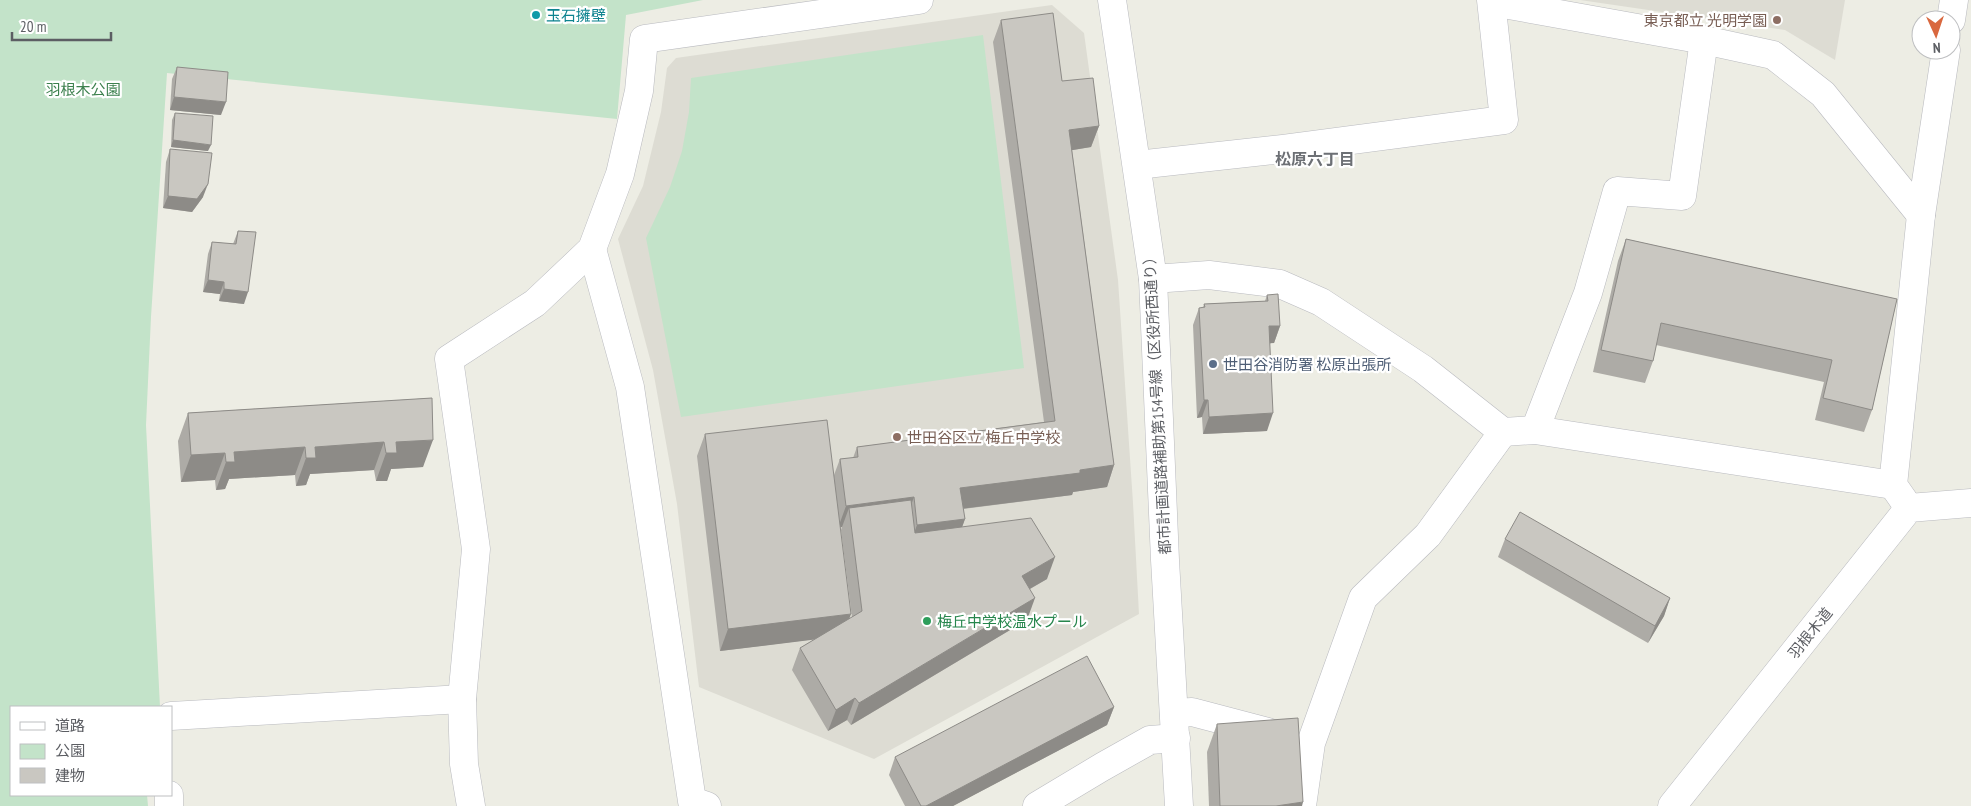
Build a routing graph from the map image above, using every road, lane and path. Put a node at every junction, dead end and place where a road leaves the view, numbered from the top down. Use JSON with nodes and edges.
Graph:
{"nodes":[{"id":1,"x":919,"y":0,"type":"edge"},
{"id":2,"x":1112,"y":0,"type":"edge"},
{"id":3,"x":1491,"y":1,"type":"edge"},
{"id":4,"x":759,"y":11,"type":"edge"},
{"id":5,"x":1704,"y":40,"type":"junction"},
{"id":6,"x":1944,"y":60,"type":"edge"},
{"id":7,"x":1137,"y":165,"type":"junction"},
{"id":8,"x":1921,"y":215,"type":"junction"},
{"id":9,"x":592,"y":250,"type":"junction"},
{"id":10,"x":1153,"y":279,"type":"junction"},
{"id":11,"x":1535,"y":430,"type":"junction"},
{"id":12,"x":1503,"y":432,"type":"junction"},
{"id":13,"x":1893,"y":485,"type":"junction"},
{"id":14,"x":1971,"y":503,"type":"edge"},
{"id":15,"x":1909,"y":508,"type":"junction"},
{"id":16,"x":462,"y":699,"type":"junction"},
{"id":17,"x":172,"y":716,"type":"edge"},
{"id":18,"x":1175,"y":725,"type":"junction"},
{"id":19,"x":1311,"y":744,"type":"junction"},
{"id":20,"x":696,"y":804,"type":"edge"},
{"id":21,"x":471,"y":806,"type":"edge"},
{"id":22,"x":1038,"y":806,"type":"edge"},
{"id":23,"x":1179,"y":806,"type":"edge"},
{"id":24,"x":1302,"y":806,"type":"edge"},
{"id":25,"x":1672,"y":806,"type":"edge"}],
"edges":[{"from":1,"to":4,"type":"street"},
{"from":2,"to":7,"type":"street","name":"都市計画道路補助第154号線（区役所西通り）"},
{"from":3,"to":5,"type":"street"},
{"from":3,"to":7,"type":"street"},
{"from":4,"to":9,"type":"street"},
{"from":5,"to":8,"type":"street"},
{"from":5,"to":11,"type":"street"},
{"from":6,"to":8,"type":"street"},
{"from":7,"to":10,"type":"street","name":"都市計画道路補助第154号線（区役所西通り）"},
{"from":8,"to":13,"type":"street"},
{"from":9,"to":16,"type":"street"},
{"from":9,"to":20,"type":"street"},
{"from":10,"to":12,"type":"street"},
{"from":10,"to":18,"type":"street","name":"都市計画道路補助第154号線（区役所西通り）"},
{"from":11,"to":12,"type":"street"},
{"from":11,"to":13,"type":"street"},
{"from":12,"to":19,"type":"street"},
{"from":13,"to":15,"type":"street"},
{"from":14,"to":15,"type":"street"},
{"from":15,"to":25,"type":"street","name":"羽根木道"},
{"from":16,"to":17,"type":"street"},
{"from":16,"to":21,"type":"street"},
{"from":18,"to":19,"type":"street"},
{"from":18,"to":22,"type":"street"},
{"from":18,"to":23,"type":"street","name":"都市計画道路補助第154号線（区役所西通り）"},
{"from":19,"to":24,"type":"street"}]}
